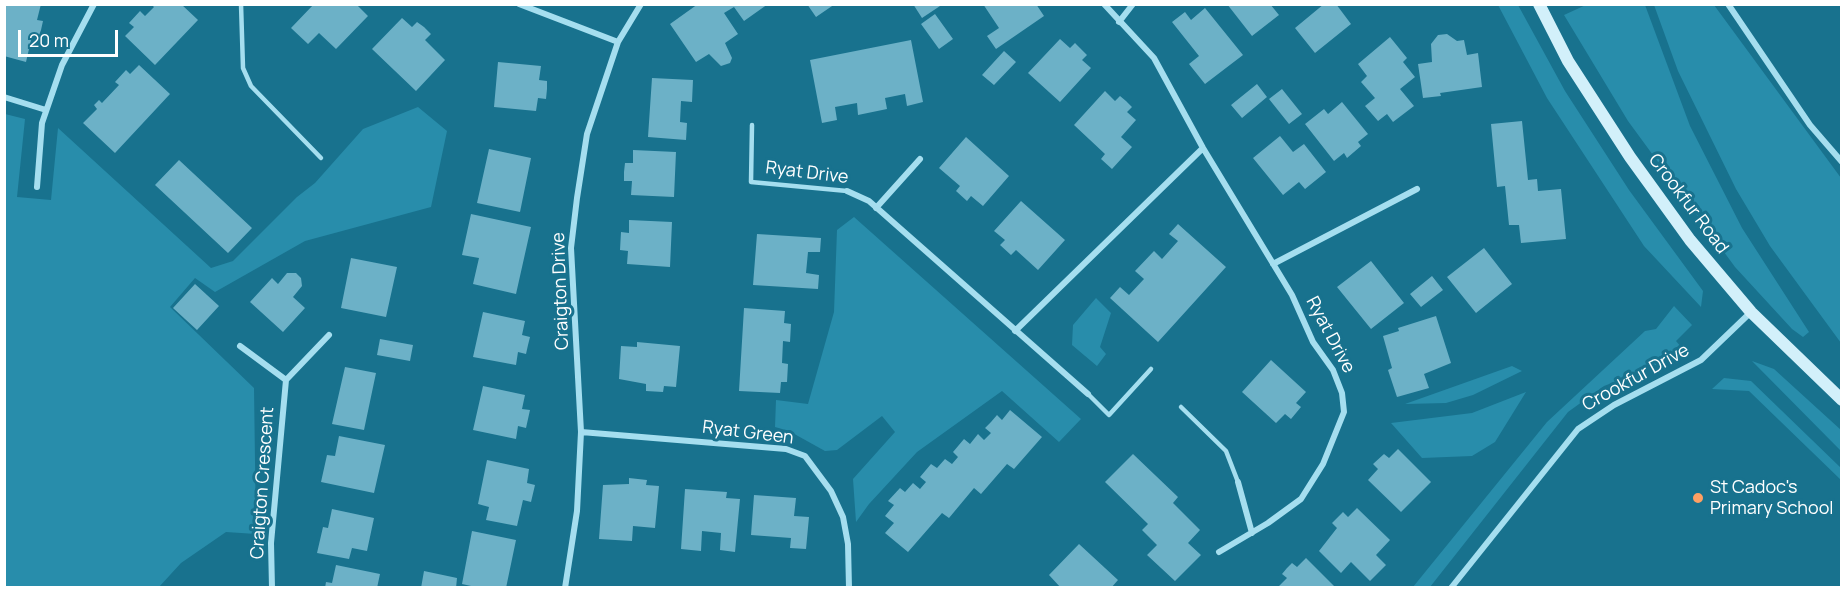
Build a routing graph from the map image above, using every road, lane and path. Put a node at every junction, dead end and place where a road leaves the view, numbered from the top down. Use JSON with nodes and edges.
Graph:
{"nodes":[{"id":1,"x":94,"y":4,"type":"edge"},
{"id":2,"x":241,"y":4,"type":"edge"},
{"id":3,"x":519,"y":4,"type":"edge"},
{"id":4,"x":641,"y":4,"type":"edge"},
{"id":5,"x":1104,"y":4,"type":"edge"},
{"id":6,"x":1133,"y":4,"type":"edge"},
{"id":7,"x":1539,"y":4,"type":"edge"},
{"id":8,"x":1728,"y":4,"type":"edge"},
{"id":9,"x":1119,"y":22,"type":"junction"},
{"id":10,"x":618,"y":42,"type":"junction"},
{"id":11,"x":4,"y":97,"type":"edge"},
{"id":12,"x":46,"y":110,"type":"junction"},
{"id":13,"x":752,"y":125,"type":"dead end"},
{"id":14,"x":1203,"y":148,"type":"junction"},
{"id":15,"x":321,"y":158,"type":"dead end"},
{"id":16,"x":920,"y":159,"type":"dead end"},
{"id":17,"x":1842,"y":162,"type":"edge"},
{"id":18,"x":37,"y":187,"type":"dead end"},
{"id":19,"x":1418,"y":189,"type":"dead end"},
{"id":20,"x":847,"y":191,"type":"joint"},
{"id":21,"x":876,"y":208,"type":"junction"},
{"id":22,"x":1273,"y":264,"type":"junction"},
{"id":23,"x":1751,"y":312,"type":"junction"},
{"id":24,"x":1015,"y":331,"type":"junction"},
{"id":25,"x":329,"y":335,"type":"dead end"},
{"id":26,"x":240,"y":346,"type":"dead end"},
{"id":27,"x":1151,"y":369,"type":"dead end"},
{"id":28,"x":286,"y":380,"type":"junction"},
{"id":29,"x":1088,"y":394,"type":"joint"},
{"id":30,"x":1842,"y":400,"type":"edge"},
{"id":31,"x":1181,"y":407,"type":"dead end"},
{"id":32,"x":580,"y":432,"type":"junction"},
{"id":33,"x":1238,"y":482,"type":"joint"},
{"id":34,"x":1252,"y":533,"type":"junction"},
{"id":35,"x":1219,"y":552,"type":"dead end"},
{"id":36,"x":272,"y":588,"type":"edge"},
{"id":37,"x":566,"y":588,"type":"edge"},
{"id":38,"x":849,"y":588,"type":"edge"},
{"id":39,"x":1451,"y":588,"type":"edge"}],
"edges":[{"from":1,"to":12,"type":"street"},
{"from":2,"to":15,"type":"lane"},
{"from":3,"to":10,"type":"street"},
{"from":4,"to":10,"type":"street","name":"Craigton Drive"},
{"from":5,"to":9,"type":"street","name":"Ryat Drive"},
{"from":6,"to":9,"type":"street"},
{"from":7,"to":23,"type":"street","name":"Crookfur Road"},
{"from":8,"to":17,"type":"street"},
{"from":9,"to":14,"type":"street","name":"Ryat Drive"},
{"from":10,"to":32,"type":"street","name":"Craigton Drive"},
{"from":11,"to":12,"type":"street"},
{"from":12,"to":18,"type":"street"},
{"from":13,"to":20,"type":"lane","name":"Ryat Drive"},
{"from":14,"to":22,"type":"street","name":"Ryat Drive"},
{"from":14,"to":24,"type":"street"},
{"from":16,"to":21,"type":"street"},
{"from":19,"to":22,"type":"street"},
{"from":20,"to":21,"type":"street","name":"Ryat Drive"},
{"from":21,"to":24,"type":"street","name":"Ryat Drive"},
{"from":22,"to":34,"type":"street","name":"Ryat Drive"},
{"from":23,"to":30,"type":"street","name":"Crookfur Road"},
{"from":23,"to":39,"type":"street","name":"Crookfur Drive"},
{"from":24,"to":29,"type":"street","name":"Ryat Drive"},
{"from":25,"to":28,"type":"street"},
{"from":26,"to":28,"type":"street"},
{"from":27,"to":29,"type":"lane","name":"Ryat Drive"},
{"from":28,"to":36,"type":"street","name":"Craigton Crescent"},
{"from":31,"to":33,"type":"lane"},
{"from":32,"to":37,"type":"street","name":"Craigton Drive"},
{"from":32,"to":38,"type":"street","name":"Ryat Green"},
{"from":33,"to":34,"type":"street"},
{"from":34,"to":35,"type":"street","name":"Ryat Drive"}]}
